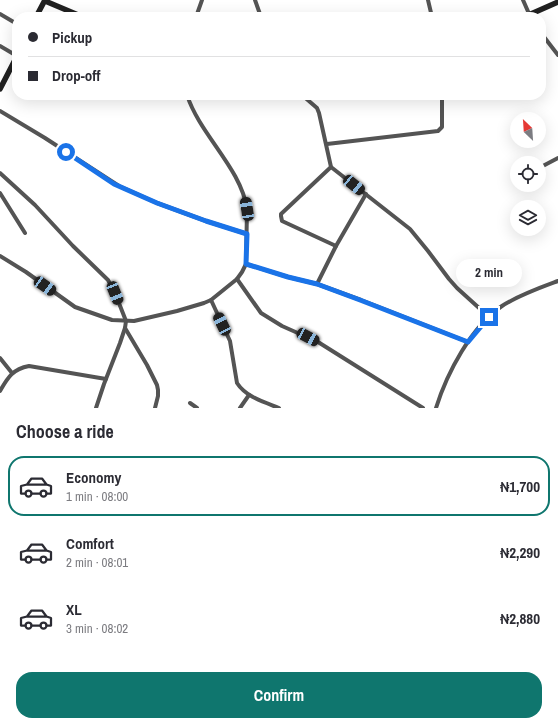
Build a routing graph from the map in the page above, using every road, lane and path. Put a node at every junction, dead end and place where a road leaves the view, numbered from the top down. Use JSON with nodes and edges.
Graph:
{"nodes":[{"id":1,"x":202,"y":0,"type":"edge"},
{"id":2,"x":255,"y":0,"type":"edge"},
{"id":3,"x":428,"y":0,"type":"edge"},
{"id":4,"x":523,"y":0,"type":"edge"},
{"id":5,"x":45,"y":1,"type":"edge"},
{"id":6,"x":558,"y":2,"type":"edge"},
{"id":7,"x":39,"y":12,"type":"edge"},
{"id":8,"x":71,"y":12,"type":"edge"},
{"id":9,"x":198,"y":12,"type":"edge"},
{"id":10,"x":259,"y":12,"type":"edge"},
{"id":11,"x":431,"y":12,"type":"edge"},
{"id":12,"x":527,"y":12,"type":"edge"},
{"id":13,"x":537,"y":12,"type":"edge"},
{"id":14,"x":0,"y":14,"type":"edge"},
{"id":15,"x":12,"y":21,"type":"edge"},
{"id":16,"x":546,"y":39,"type":"edge"},
{"id":17,"x":0,"y":46,"type":"edge"},
{"id":18,"x":12,"y":53,"type":"edge"},
{"id":19,"x":558,"y":55,"type":"edge"},
{"id":20,"x":12,"y":66,"type":"edge"},
{"id":21,"x":0,"y":89,"type":"edge"},
{"id":22,"x":189,"y":100,"type":"edge"},
{"id":23,"x":307,"y":100,"type":"edge"},
{"id":24,"x":442,"y":100,"type":"edge"},
{"id":25,"x":0,"y":111,"type":"edge"},
{"id":26,"x":326,"y":144,"type":"junction"},
{"id":27,"x":558,"y":158,"type":"edge"},
{"id":28,"x":546,"y":164,"type":"edge"},
{"id":29,"x":331,"y":167,"type":"junction"},
{"id":30,"x":0,"y":173,"type":"edge"},
{"id":31,"x":0,"y":193,"type":"edge"},
{"id":32,"x":366,"y":194,"type":"junction"},
{"id":33,"x":25,"y":233,"type":"dead end"},
{"id":34,"x":247,"y":234,"type":"junction"},
{"id":35,"x":336,"y":246,"type":"junction"},
{"id":36,"x":0,"y":256,"type":"edge"},
{"id":37,"x":246,"y":264,"type":"junction"},
{"id":38,"x":237,"y":279,"type":"junction"},
{"id":39,"x":558,"y":281,"type":"edge"},
{"id":40,"x":317,"y":284,"type":"junction"},
{"id":41,"x":211,"y":300,"type":"junction"},
{"id":42,"x":489,"y":317,"type":"junction"},
{"id":43,"x":126,"y":321,"type":"junction"},
{"id":44,"x":125,"y":328,"type":"junction"},
{"id":45,"x":468,"y":342,"type":"junction"},
{"id":46,"x":0,"y":358,"type":"edge"},
{"id":47,"x":12,"y":373,"type":"junction"},
{"id":48,"x":106,"y":379,"type":"junction"},
{"id":49,"x":0,"y":391,"type":"edge"},
{"id":50,"x":249,"y":395,"type":"junction"},
{"id":51,"x":190,"y":403,"type":"dead end"},
{"id":52,"x":96,"y":408,"type":"edge"},
{"id":53,"x":155,"y":408,"type":"edge"},
{"id":54,"x":197,"y":408,"type":"edge"},
{"id":55,"x":240,"y":408,"type":"edge"},
{"id":56,"x":279,"y":408,"type":"edge"},
{"id":57,"x":423,"y":408,"type":"edge"},
{"id":58,"x":436,"y":408,"type":"edge"}],
"edges":[{"from":1,"to":9,"type":"street"},
{"from":2,"to":10,"type":"street"},
{"from":3,"to":11,"type":"street"},
{"from":4,"to":12,"type":"street"},
{"from":5,"to":7,"type":"street"},
{"from":5,"to":8,"type":"street"},
{"from":6,"to":13,"type":"street"},
{"from":14,"to":15,"type":"street"},
{"from":16,"to":19,"type":"street"},
{"from":17,"to":18,"type":"street"},
{"from":20,"to":21,"type":"street"},
{"from":22,"to":34,"type":"street"},
{"from":23,"to":26,"type":"street"},
{"from":24,"to":26,"type":"street"},
{"from":25,"to":34,"type":"street"},
{"from":26,"to":29,"type":"street"},
{"from":27,"to":28,"type":"street"},
{"from":29,"to":32,"type":"street"},
{"from":29,"to":35,"type":"street"},
{"from":30,"to":43,"type":"street"},
{"from":31,"to":33,"type":"street"},
{"from":32,"to":35,"type":"street"},
{"from":32,"to":42,"type":"street"},
{"from":34,"to":37,"type":"street"},
{"from":35,"to":40,"type":"street"},
{"from":36,"to":43,"type":"street"},
{"from":37,"to":38,"type":"street"},
{"from":37,"to":40,"type":"street"},
{"from":38,"to":41,"type":"street"},
{"from":38,"to":57,"type":"street"},
{"from":39,"to":42,"type":"street"},
{"from":40,"to":45,"type":"street"},
{"from":41,"to":43,"type":"street"},
{"from":41,"to":50,"type":"street"},
{"from":42,"to":45,"type":"street"},
{"from":43,"to":44,"type":"street"},
{"from":44,"to":48,"type":"street"},
{"from":44,"to":53,"type":"street"},
{"from":45,"to":58,"type":"street"},
{"from":46,"to":47,"type":"street"},
{"from":47,"to":48,"type":"street"},
{"from":47,"to":49,"type":"street"},
{"from":48,"to":52,"type":"street"},
{"from":50,"to":55,"type":"street"},
{"from":50,"to":56,"type":"street"},
{"from":51,"to":54,"type":"street"}]}
